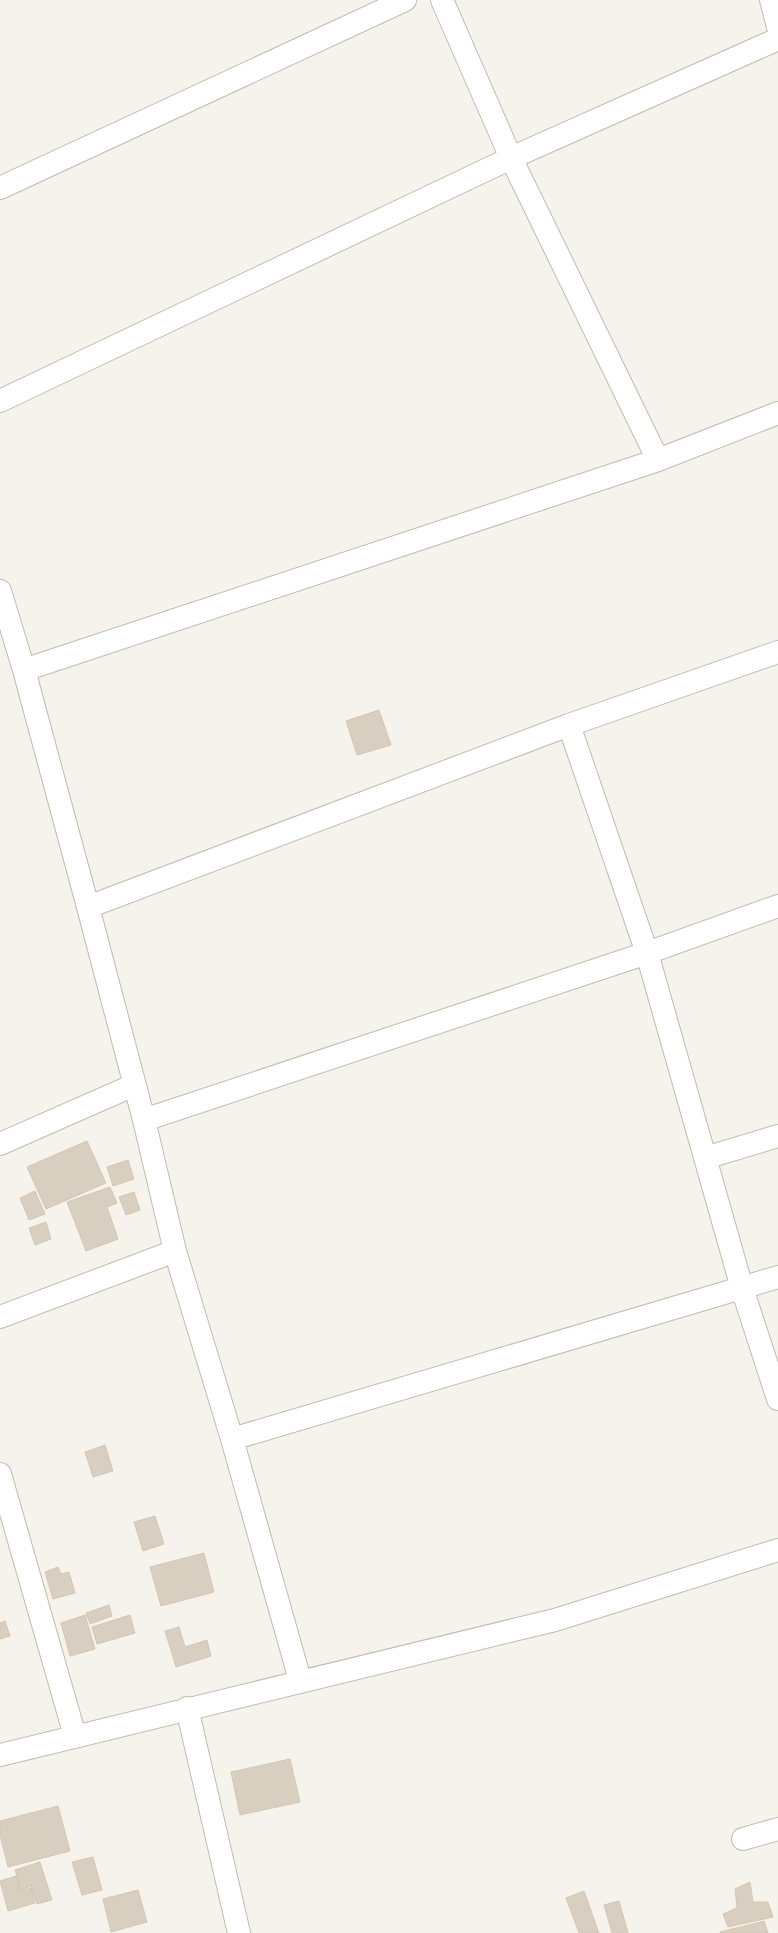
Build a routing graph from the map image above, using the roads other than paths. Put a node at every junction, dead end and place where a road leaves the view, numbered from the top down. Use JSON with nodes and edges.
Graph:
{"nodes":[{"id":1,"x":405,"y":0,"type":"edge"},
{"id":2,"x":442,"y":0,"type":"edge"},
{"id":3,"x":771,"y":0,"type":"edge"},
{"id":4,"x":778,"y":27,"type":"edge"},
{"id":5,"x":778,"y":40,"type":"edge"},
{"id":6,"x":511,"y":158,"type":"junction"},
{"id":7,"x":0,"y":188,"type":"edge"},
{"id":8,"x":0,"y":401,"type":"edge"},
{"id":9,"x":778,"y":413,"type":"edge"},
{"id":10,"x":658,"y":460,"type":"junction"},
{"id":11,"x":0,"y":591,"type":"edge"},
{"id":12,"x":778,"y":652,"type":"edge"},
{"id":13,"x":24,"y":670,"type":"junction"},
{"id":14,"x":569,"y":725,"type":"junction"},
{"id":15,"x":778,"y":906,"type":"edge"},
{"id":16,"x":88,"y":907,"type":"junction"},
{"id":17,"x":647,"y":953,"type":"junction"},
{"id":18,"x":134,"y":1085,"type":"junction"},
{"id":19,"x":144,"y":1120,"type":"junction"},
{"id":20,"x":778,"y":1136,"type":"edge"},
{"id":21,"x":0,"y":1144,"type":"edge"},
{"id":22,"x":705,"y":1158,"type":"junction"},
{"id":23,"x":175,"y":1252,"type":"junction"},
{"id":24,"x":778,"y":1277,"type":"edge"},
{"id":25,"x":742,"y":1288,"type":"junction"},
{"id":26,"x":0,"y":1317,"type":"edge"},
{"id":27,"x":778,"y":1399,"type":"edge"},
{"id":28,"x":232,"y":1439,"type":"junction"},
{"id":29,"x":0,"y":1474,"type":"edge"},
{"id":30,"x":778,"y":1550,"type":"edge"},
{"id":31,"x":300,"y":1680,"type":"junction"},
{"id":32,"x":187,"y":1708,"type":"junction"},
{"id":33,"x":75,"y":1736,"type":"junction"},
{"id":34,"x":0,"y":1755,"type":"edge"},
{"id":35,"x":778,"y":1829,"type":"edge"},
{"id":36,"x":743,"y":1839,"type":"dead end"},
{"id":37,"x":239,"y":1933,"type":"edge"}],
"edges":[{"from":1,"to":7,"type":"street"},
{"from":2,"to":6,"type":"street"},
{"from":3,"to":4,"type":"street"},
{"from":5,"to":6,"type":"street"},
{"from":6,"to":8,"type":"street"},
{"from":6,"to":10,"type":"street"},
{"from":9,"to":10,"type":"street"},
{"from":10,"to":13,"type":"street"},
{"from":11,"to":13,"type":"street"},
{"from":12,"to":14,"type":"street"},
{"from":13,"to":16,"type":"street"},
{"from":14,"to":16,"type":"street"},
{"from":14,"to":17,"type":"street"},
{"from":15,"to":17,"type":"street"},
{"from":16,"to":18,"type":"street"},
{"from":17,"to":19,"type":"street"},
{"from":17,"to":22,"type":"street"},
{"from":18,"to":19,"type":"street"},
{"from":18,"to":21,"type":"street"},
{"from":19,"to":23,"type":"street"},
{"from":20,"to":22,"type":"street"},
{"from":22,"to":25,"type":"street"},
{"from":23,"to":26,"type":"street"},
{"from":23,"to":28,"type":"street"},
{"from":24,"to":25,"type":"street"},
{"from":25,"to":27,"type":"street"},
{"from":25,"to":28,"type":"street"},
{"from":28,"to":31,"type":"street"},
{"from":29,"to":33,"type":"street"},
{"from":30,"to":31,"type":"street"},
{"from":31,"to":32,"type":"street"},
{"from":32,"to":33,"type":"street"},
{"from":32,"to":37,"type":"street"},
{"from":33,"to":34,"type":"street"},
{"from":35,"to":36,"type":"street"}]}
